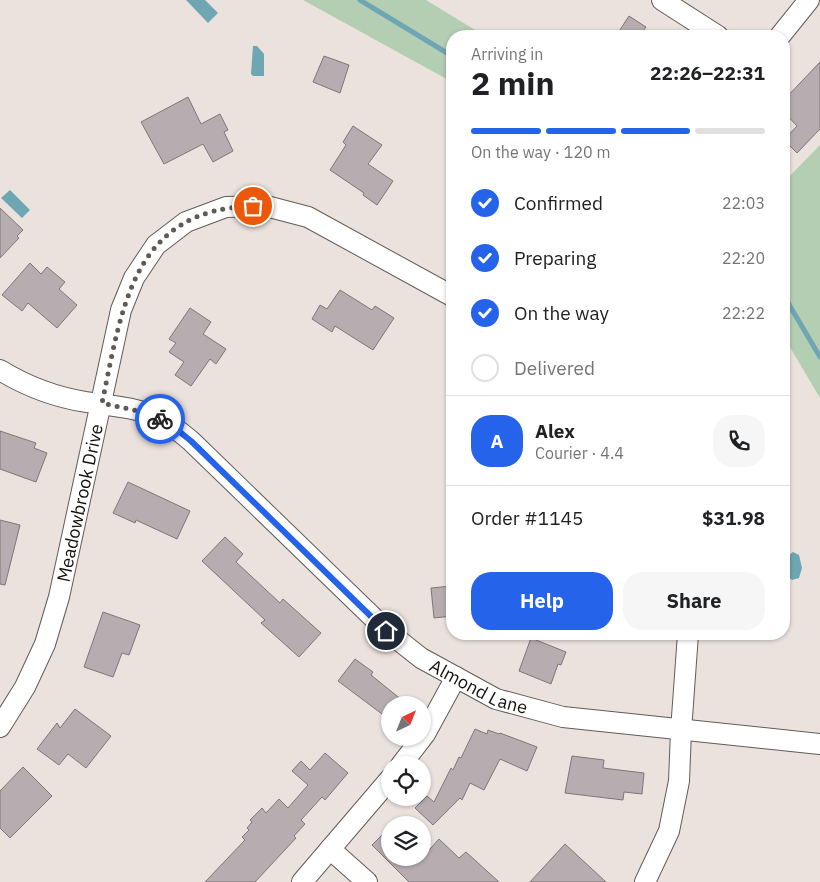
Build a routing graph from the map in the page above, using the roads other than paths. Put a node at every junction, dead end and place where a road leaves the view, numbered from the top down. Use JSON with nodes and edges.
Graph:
{"nodes":[{"id":1,"x":662,"y":0,"type":"edge"},
{"id":2,"x":809,"y":0,"type":"edge"},
{"id":3,"x":709,"y":30,"type":"edge"},
{"id":4,"x":785,"y":30,"type":"edge"},
{"id":5,"x":446,"y":293,"type":"edge"},
{"id":6,"x":0,"y":370,"type":"edge"},
{"id":7,"x":102,"y":403,"type":"junction"},
{"id":8,"x":688,"y":640,"type":"edge"},
{"id":9,"x":456,"y":678,"type":"junction"},
{"id":10,"x":0,"y":727,"type":"edge"},
{"id":11,"x":681,"y":731,"type":"junction"},
{"id":12,"x":820,"y":744,"type":"edge"},
{"id":13,"x":408,"y":756,"type":"edge"},
{"id":14,"x":381,"y":789,"type":"edge"},
{"id":15,"x":330,"y":848,"type":"junction"},
{"id":16,"x":302,"y":882,"type":"edge"},
{"id":17,"x":367,"y":882,"type":"edge"},
{"id":18,"x":644,"y":882,"type":"edge"}],
"edges":[{"from":1,"to":3,"type":"street"},
{"from":2,"to":4,"type":"street"},
{"from":5,"to":7,"type":"street","name":"Meadowbrook Drive"},
{"from":6,"to":7,"type":"street","name":"Almond Lane"},
{"from":7,"to":9,"type":"street","name":"Almond Lane"},
{"from":7,"to":10,"type":"street","name":"Meadowbrook Drive"},
{"from":8,"to":11,"type":"street"},
{"from":9,"to":11,"type":"street","name":"Almond Lane"},
{"from":9,"to":13,"type":"street"},
{"from":11,"to":12,"type":"street","name":"Almond Lane"},
{"from":11,"to":18,"type":"street"},
{"from":14,"to":15,"type":"street"},
{"from":15,"to":16,"type":"street"},
{"from":15,"to":17,"type":"street"}]}
